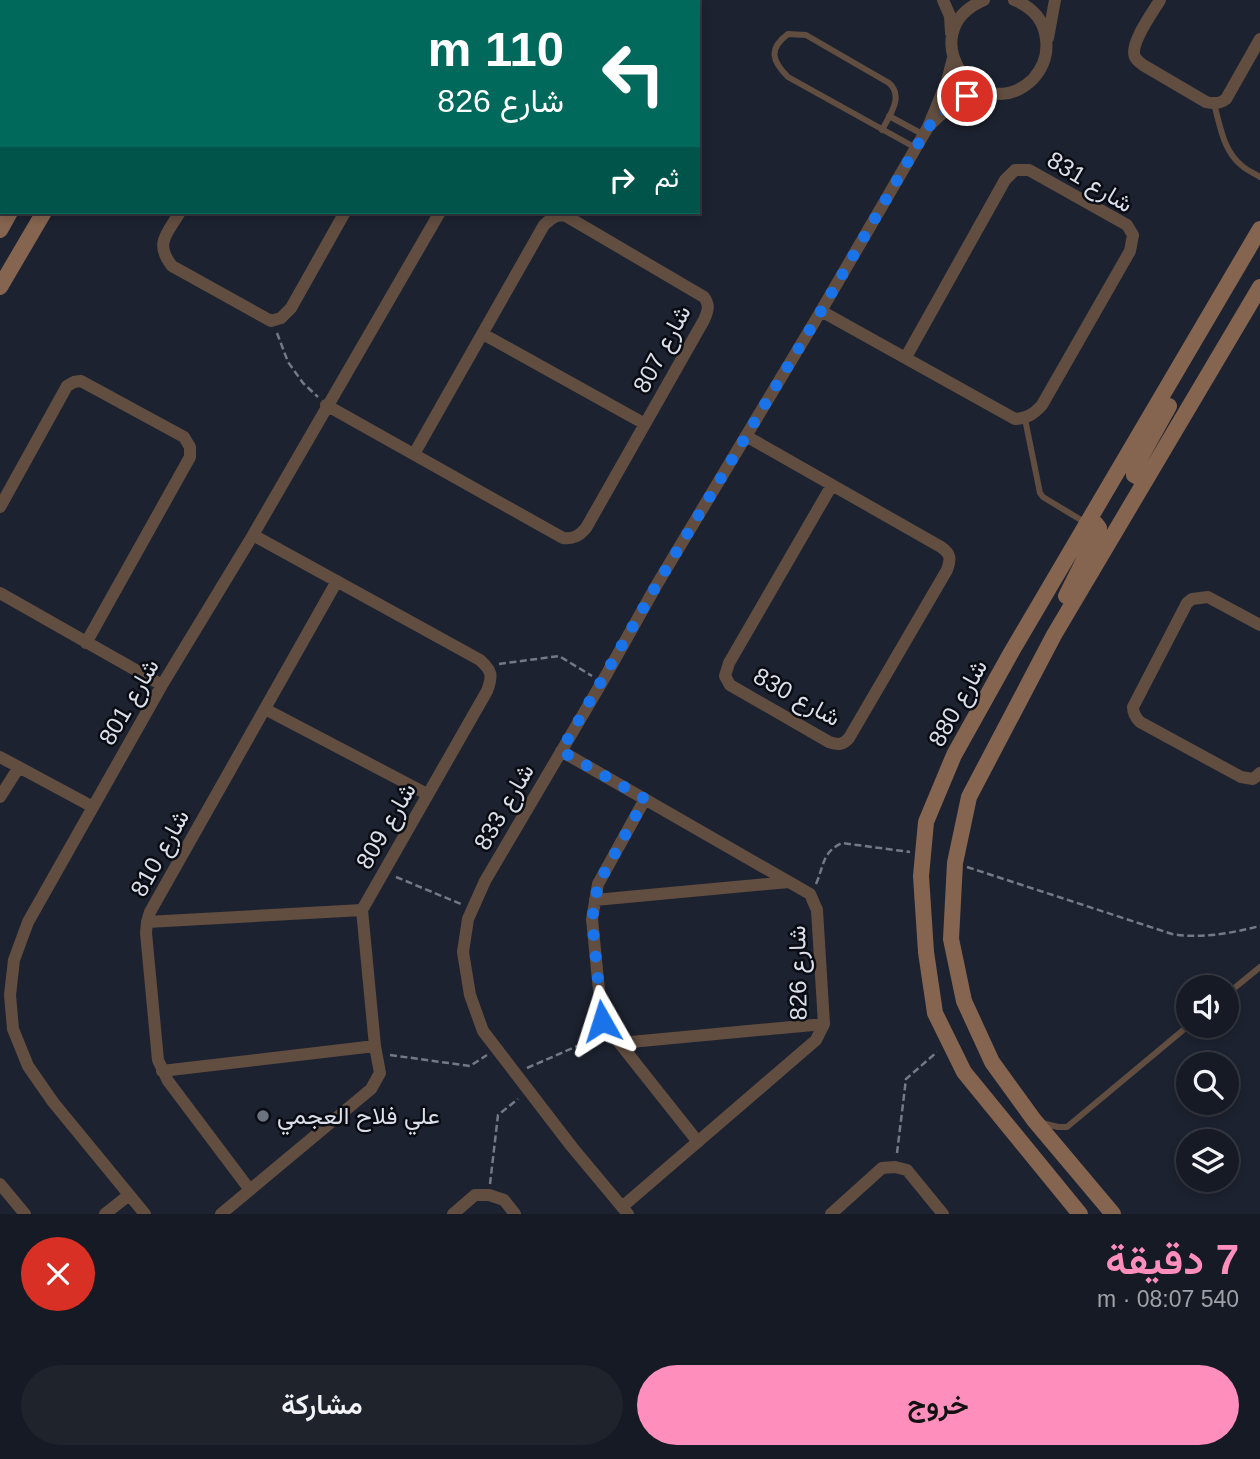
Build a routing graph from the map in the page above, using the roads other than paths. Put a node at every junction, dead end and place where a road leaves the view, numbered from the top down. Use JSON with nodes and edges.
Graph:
{"nodes":[{"id":1,"x":943,"y":0,"type":"edge"},
{"id":2,"x":984,"y":0,"type":"edge"},
{"id":3,"x":1014,"y":0,"type":"edge"},
{"id":4,"x":1055,"y":0,"type":"edge"},
{"id":5,"x":1160,"y":0,"type":"edge"},
{"id":6,"x":952,"y":39,"type":"junction"},
{"id":7,"x":1260,"y":39,"type":"edge"},
{"id":8,"x":1047,"y":45,"type":"junction"},
{"id":9,"x":953,"y":58,"type":"junction"},
{"id":10,"x":984,"y":90,"type":"junction"},
{"id":11,"x":1214,"y":104,"type":"junction"},
{"id":12,"x":889,"y":116,"type":"junction"},
{"id":13,"x":883,"y":130,"type":"junction"},
{"id":14,"x":926,"y":131,"type":"junction"},
{"id":15,"x":916,"y":148,"type":"junction"},
{"id":16,"x":1260,"y":177,"type":"edge"},
{"id":17,"x":9,"y":214,"type":"edge"},
{"id":18,"x":43,"y":214,"type":"edge"},
{"id":19,"x":179,"y":214,"type":"edge"},
{"id":20,"x":344,"y":214,"type":"edge"},
{"id":21,"x":439,"y":214,"type":"edge"},
{"id":22,"x":1260,"y":229,"type":"edge"},
{"id":23,"x":0,"y":230,"type":"edge"},
{"id":24,"x":7,"y":262,"type":"edge"},
{"id":25,"x":0,"y":287,"type":"edge"},
{"id":26,"x":1260,"y":288,"type":"edge"},
{"id":27,"x":821,"y":311,"type":"junction"},
{"id":28,"x":483,"y":334,"type":"junction"},
{"id":29,"x":1193,"y":346,"type":"junction"},
{"id":30,"x":906,"y":357,"type":"junction"},
{"id":31,"x":327,"y":405,"type":"junction"},
{"id":32,"x":1025,"y":419,"type":"junction"},
{"id":33,"x":645,"y":425,"type":"junction"},
{"id":34,"x":746,"y":436,"type":"junction"},
{"id":35,"x":414,"y":454,"type":"junction"},
{"id":36,"x":1147,"y":478,"type":"junction"},
{"id":37,"x":832,"y":485,"type":"junction"},
{"id":38,"x":0,"y":508,"type":"edge"},
{"id":39,"x":1087,"y":524,"type":"junction"},
{"id":40,"x":253,"y":535,"type":"junction"},
{"id":41,"x":337,"y":581,"type":"junction"},
{"id":42,"x":0,"y":593,"type":"edge"},
{"id":43,"x":1260,"y":625,"type":"edge"},
{"id":44,"x":1054,"y":635,"type":"junction"},
{"id":45,"x":86,"y":643,"type":"junction"},
{"id":46,"x":162,"y":685,"type":"junction"},
{"id":47,"x":265,"y":709,"type":"junction"},
{"id":48,"x":561,"y":751,"type":"junction"},
{"id":49,"x":0,"y":757,"type":"edge"},
{"id":50,"x":19,"y":767,"type":"junction"},
{"id":51,"x":1260,"y":774,"type":"edge"},
{"id":52,"x":427,"y":794,"type":"junction"},
{"id":53,"x":0,"y":797,"type":"edge"},
{"id":54,"x":645,"y":799,"type":"junction"},
{"id":55,"x":93,"y":807,"type":"junction"},
{"id":56,"x":789,"y":882,"type":"junction"},
{"id":57,"x":595,"y":900,"type":"junction"},
{"id":58,"x":362,"y":910,"type":"junction"},
{"id":59,"x":147,"y":922,"type":"junction"},
{"id":60,"x":1260,"y":967,"type":"edge"},
{"id":61,"x":1239,"y":984,"type":"edge"},
{"id":62,"x":824,"y":1024,"type":"junction"},
{"id":63,"x":1176,"y":1036,"type":"edge"},
{"id":64,"x":620,"y":1043,"type":"junction"},
{"id":65,"x":376,"y":1050,"type":"junction"},
{"id":66,"x":162,"y":1071,"type":"junction"},
{"id":67,"x":1034,"y":1120,"type":"junction"},
{"id":68,"x":698,"y":1142,"type":"junction"},
{"id":69,"x":0,"y":1184,"type":"edge"},
{"id":70,"x":250,"y":1190,"type":"junction"},
{"id":71,"x":129,"y":1195,"type":"junction"},
{"id":72,"x":625,"y":1210,"type":"edge"},
{"id":73,"x":1078,"y":1213,"type":"edge"},
{"id":74,"x":25,"y":1214,"type":"edge"},
{"id":75,"x":105,"y":1214,"type":"edge"},
{"id":76,"x":145,"y":1214,"type":"edge"},
{"id":77,"x":221,"y":1214,"type":"edge"},
{"id":78,"x":453,"y":1214,"type":"edge"},
{"id":79,"x":515,"y":1214,"type":"edge"},
{"id":80,"x":831,"y":1214,"type":"edge"},
{"id":81,"x":943,"y":1214,"type":"edge"},
{"id":82,"x":1113,"y":1214,"type":"edge"}],
"edges":[{"from":1,"to":6,"type":"street"},
{"from":2,"to":6,"type":"street"},
{"from":3,"to":8,"type":"street"},
{"from":4,"to":8,"type":"street"},
{"from":5,"to":11,"type":"street"},
{"from":6,"to":9,"type":"street"},
{"from":7,"to":11,"type":"street"},
{"from":8,"to":10,"type":"street"},
{"from":9,"to":10,"type":"street"},
{"from":9,"to":14,"type":"street","name":"شارع 833"},
{"from":10,"to":14,"type":"street","name":"شارع 833"},
{"from":11,"to":16,"type":"lane"},
{"from":12,"to":13,"type":"lane"},
{"from":12,"to":13,"type":"lane"},
{"from":12,"to":14,"type":"lane"},
{"from":13,"to":15,"type":"lane"},
{"from":14,"to":15,"type":"street","name":"شارع 833"},
{"from":15,"to":27,"type":"street","name":"شارع 833"},
{"from":17,"to":23,"type":"street"},
{"from":18,"to":24,"type":"street"},
{"from":19,"to":20,"type":"street"},
{"from":21,"to":31,"type":"street","name":"شارع 801"},
{"from":22,"to":29,"type":"street","name":"شارع 880"},
{"from":24,"to":25,"type":"street"},
{"from":26,"to":36,"type":"street"},
{"from":27,"to":30,"type":"street"},
{"from":27,"to":34,"type":"street","name":"شارع 833"},
{"from":28,"to":33,"type":"street"},
{"from":28,"to":33,"type":"street","name":"شارع 807"},
{"from":28,"to":35,"type":"street","name":"شارع 807"},
{"from":29,"to":36,"type":"street"},
{"from":29,"to":39,"type":"street","name":"شارع 880"},
{"from":30,"to":32,"type":"street"},
{"from":30,"to":32,"type":"street","name":"شارع 831"},
{"from":31,"to":35,"type":"street","name":"شارع 807"},
{"from":31,"to":40,"type":"street","name":"شارع 801"},
{"from":32,"to":39,"type":"lane"},
{"from":33,"to":35,"type":"street","name":"شارع 807"},
{"from":34,"to":37,"type":"street","name":"شارع 830"},
{"from":34,"to":48,"type":"street","name":"شارع 833"},
{"from":36,"to":44,"type":"street"},
{"from":37,"to":37,"type":"street","name":"شارع 830"},
{"from":38,"to":45,"type":"street"},
{"from":39,"to":44,"type":"street"},
{"from":39,"to":73,"type":"street","name":"شارع 880"},
{"from":40,"to":41,"type":"street"},
{"from":40,"to":46,"type":"street","name":"شارع 801"},
{"from":41,"to":47,"type":"street","name":"شارع 810"},
{"from":41,"to":52,"type":"street","name":"شارع 809"},
{"from":42,"to":45,"type":"street"},
{"from":43,"to":51,"type":"street"},
{"from":44,"to":67,"type":"street"},
{"from":45,"to":46,"type":"street"},
{"from":46,"to":55,"type":"street","name":"شارع 801"},
{"from":47,"to":52,"type":"street"},
{"from":47,"to":59,"type":"street","name":"شارع 810"},
{"from":48,"to":54,"type":"street","name":"شارع 826"},
{"from":48,"to":72,"type":"street","name":"شارع 833"},
{"from":49,"to":50,"type":"street"},
{"from":50,"to":53,"type":"street"},
{"from":50,"to":55,"type":"street"},
{"from":52,"to":58,"type":"street","name":"شارع 809"},
{"from":54,"to":56,"type":"street","name":"شارع 826"},
{"from":54,"to":57,"type":"street"},
{"from":55,"to":71,"type":"street","name":"شارع 801"},
{"from":56,"to":57,"type":"street"},
{"from":56,"to":62,"type":"street","name":"شارع 826"},
{"from":57,"to":64,"type":"street"},
{"from":58,"to":59,"type":"street"},
{"from":58,"to":65,"type":"street"},
{"from":59,"to":66,"type":"street","name":"شارع 810"},
{"from":60,"to":61,"type":"lane"},
{"from":62,"to":64,"type":"street"},
{"from":62,"to":68,"type":"street","name":"شارع 826"},
{"from":63,"to":67,"type":"lane"},
{"from":64,"to":68,"type":"street"},
{"from":65,"to":66,"type":"street"},
{"from":65,"to":70,"type":"street"},
{"from":66,"to":70,"type":"street","name":"شارع 810"},
{"from":67,"to":82,"type":"street"},
{"from":68,"to":72,"type":"street","name":"شارع 826"},
{"from":69,"to":74,"type":"street"},
{"from":70,"to":77,"type":"street"},
{"from":71,"to":75,"type":"street"},
{"from":71,"to":76,"type":"street","name":"شارع 801"},
{"from":78,"to":79,"type":"street"},
{"from":80,"to":81,"type":"street"}]}
